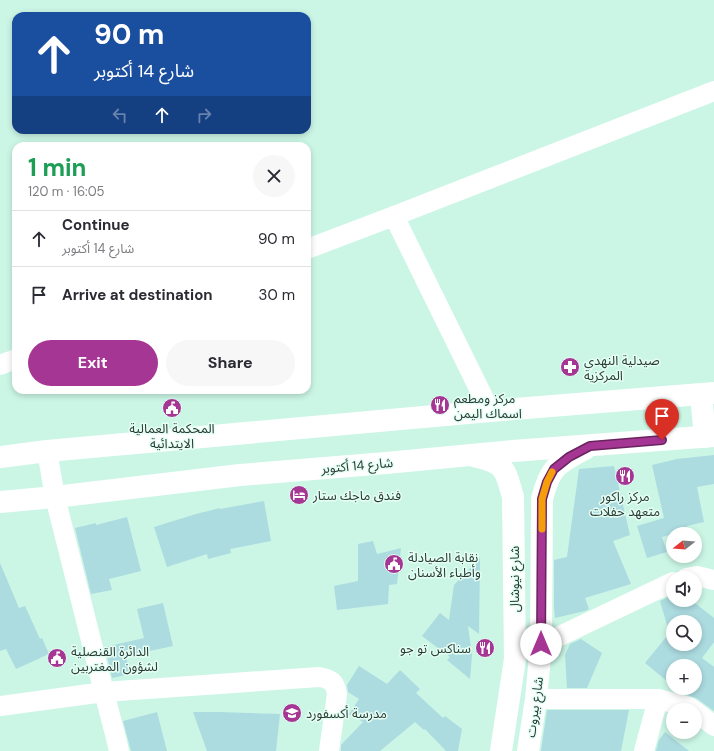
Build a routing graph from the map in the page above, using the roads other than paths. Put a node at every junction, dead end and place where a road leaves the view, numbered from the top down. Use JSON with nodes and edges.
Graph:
{"nodes":[{"id":1,"x":714,"y":91,"type":"edge"},
{"id":2,"x":394,"y":216,"type":"junction"},
{"id":3,"x":311,"y":247,"type":"edge"},
{"id":4,"x":12,"y":360,"type":"edge"},
{"id":5,"x":0,"y":365,"type":"edge"},
{"id":6,"x":707,"y":394,"type":"edge"},
{"id":7,"x":490,"y":411,"type":"junction"},
{"id":8,"x":709,"y":436,"type":"edge"},
{"id":9,"x":590,"y":446,"type":"junction"},
{"id":10,"x":47,"y":452,"type":"junction"},
{"id":11,"x":469,"y":455,"type":"junction"},
{"id":12,"x":0,"y":457,"type":"edge"},
{"id":13,"x":55,"y":497,"type":"junction"},
{"id":14,"x":0,"y":502,"type":"edge"},
{"id":15,"x":702,"y":577,"type":"edge"},
{"id":16,"x":714,"y":580,"type":"edge"},
{"id":17,"x":666,"y":585,"type":"edge"},
{"id":18,"x":541,"y":644,"type":"junction"},
{"id":19,"x":104,"y":692,"type":"junction"},
{"id":20,"x":536,"y":699,"type":"junction"},
{"id":21,"x":658,"y":699,"type":"junction"},
{"id":22,"x":674,"y":703,"type":"edge"},
{"id":23,"x":0,"y":706,"type":"edge"},
{"id":24,"x":702,"y":717,"type":"edge"},
{"id":25,"x":714,"y":726,"type":"edge"},
{"id":26,"x":119,"y":751,"type":"edge"},
{"id":27,"x":329,"y":751,"type":"edge"},
{"id":28,"x":501,"y":751,"type":"edge"},
{"id":29,"x":528,"y":751,"type":"edge"},
{"id":30,"x":644,"y":751,"type":"edge"}],
"edges":[{"from":1,"to":2,"type":"street"},
{"from":2,"to":3,"type":"street"},
{"from":2,"to":7,"type":"street"},
{"from":4,"to":5,"type":"street"},
{"from":6,"to":7,"type":"main road"},
{"from":6,"to":8,"type":"main road"},
{"from":7,"to":10,"type":"main road"},
{"from":8,"to":9,"type":"main road","name":"شارع 14 أكتوبر"},
{"from":9,"to":11,"type":"main road","name":"شارع 14 أكتوبر"},
{"from":9,"to":18,"type":"main road","name":"شارع بيروت"},
{"from":10,"to":12,"type":"main road"},
{"from":10,"to":13,"type":"street"},
{"from":11,"to":13,"type":"main road","name":"شارع 14 أكتوبر"},
{"from":11,"to":28,"type":"main road","name":"شارع نيوشال"},
{"from":13,"to":14,"type":"main road","name":"شارع 14 أكتوبر"},
{"from":13,"to":19,"type":"street"},
{"from":15,"to":16,"type":"street"},
{"from":17,"to":18,"type":"street"},
{"from":18,"to":20,"type":"main road","name":"شارع بيروت"},
{"from":19,"to":23,"type":"street"},
{"from":19,"to":26,"type":"street"},
{"from":19,"to":27,"type":"street"},
{"from":20,"to":21,"type":"street"},
{"from":20,"to":29,"type":"main road","name":"شارع بيروت"},
{"from":21,"to":22,"type":"street"},
{"from":21,"to":30,"type":"street"},
{"from":24,"to":25,"type":"street"}]}
